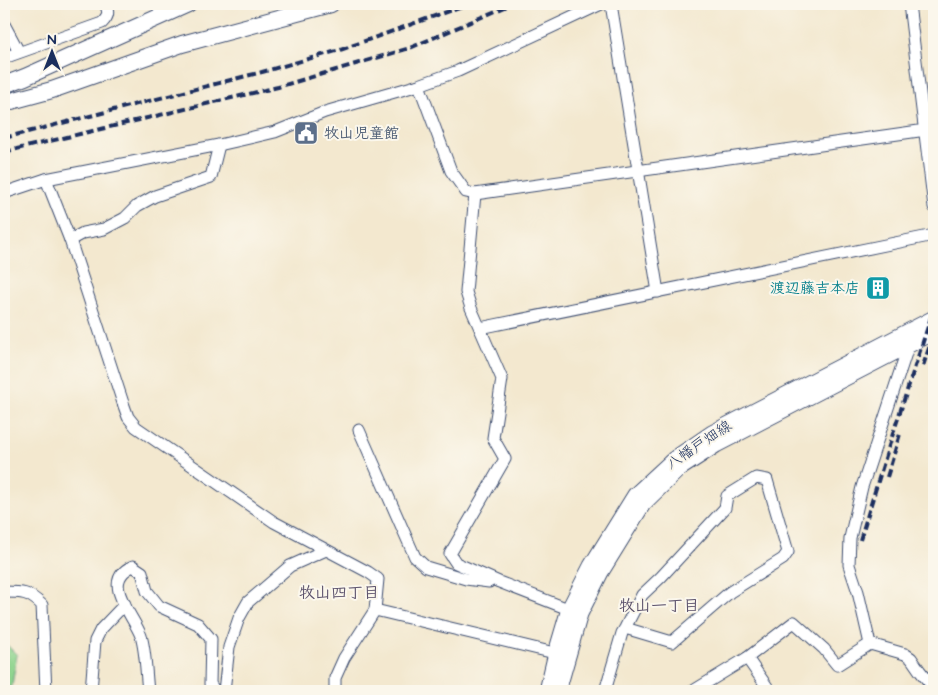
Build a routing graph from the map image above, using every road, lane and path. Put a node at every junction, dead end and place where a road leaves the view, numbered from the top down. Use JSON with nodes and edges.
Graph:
{"nodes":[{"id":1,"x":105,"y":4,"type":"edge"},
{"id":2,"x":188,"y":4,"type":"edge"},
{"id":3,"x":331,"y":4,"type":"edge"},
{"id":4,"x":601,"y":4,"type":"edge"},
{"id":5,"x":611,"y":4,"type":"edge"},
{"id":6,"x":909,"y":4,"type":"edge"},
{"id":7,"x":4,"y":24,"type":"edge"},
{"id":8,"x":19,"y":52,"type":"junction"},
{"id":9,"x":4,"y":58,"type":"edge"},
{"id":10,"x":4,"y":85,"type":"edge"},
{"id":11,"x":419,"y":85,"type":"junction"},
{"id":12,"x":4,"y":103,"type":"edge"},
{"id":13,"x":926,"y":130,"type":"junction"},
{"id":14,"x":219,"y":145,"type":"junction"},
{"id":15,"x":638,"y":172,"type":"junction"},
{"id":16,"x":46,"y":179,"type":"junction"},
{"id":17,"x":4,"y":193,"type":"edge"},
{"id":18,"x":475,"y":194,"type":"junction"},
{"id":19,"x":934,"y":207,"type":"edge"},
{"id":20,"x":934,"y":235,"type":"edge"},
{"id":21,"x":70,"y":240,"type":"junction"},
{"id":22,"x":658,"y":292,"type":"junction"},
{"id":23,"x":934,"y":318,"type":"edge"},
{"id":24,"x":480,"y":328,"type":"junction"},
{"id":25,"x":934,"y":332,"type":"edge"},
{"id":26,"x":934,"y":338,"type":"edge"},
{"id":27,"x":909,"y":344,"type":"junction"},
{"id":28,"x":359,"y":430,"type":"dead end"},
{"id":29,"x":326,"y":550,"type":"junction"},
{"id":30,"x":499,"y":582,"type":"junction"},
{"id":31,"x":4,"y":592,"type":"edge"},
{"id":32,"x":125,"y":604,"type":"junction"},
{"id":33,"x":375,"y":610,"type":"junction"},
{"id":34,"x":575,"y":611,"type":"junction"},
{"id":35,"x":625,"y":628,"type":"junction"},
{"id":36,"x":870,"y":644,"type":"junction"},
{"id":37,"x":561,"y":655,"type":"junction"},
{"id":38,"x":747,"y":658,"type":"junction"},
{"id":39,"x":934,"y":688,"type":"edge"},
{"id":40,"x":46,"y":691,"type":"edge"},
{"id":41,"x":91,"y":691,"type":"edge"},
{"id":42,"x":148,"y":691,"type":"edge"},
{"id":43,"x":215,"y":691,"type":"edge"},
{"id":44,"x":224,"y":691,"type":"edge"},
{"id":45,"x":335,"y":691,"type":"edge"},
{"id":46,"x":547,"y":691,"type":"edge"},
{"id":47,"x":558,"y":691,"type":"edge"},
{"id":48,"x":605,"y":691,"type":"edge"},
{"id":49,"x":693,"y":691,"type":"edge"},
{"id":50,"x":770,"y":691,"type":"edge"}],
"edges":[{"from":1,"to":8,"type":"street"},
{"from":2,"to":10,"type":"highway"},
{"from":3,"to":12,"type":"highway"},
{"from":4,"to":11,"type":"street"},
{"from":5,"to":15,"type":"street"},
{"from":6,"to":13,"type":"street"},
{"from":7,"to":8,"type":"street"},
{"from":8,"to":9,"type":"street"},
{"from":11,"to":14,"type":"street"},
{"from":11,"to":18,"type":"street"},
{"from":13,"to":15,"type":"street"},
{"from":13,"to":19,"type":"street"},
{"from":14,"to":16,"type":"street"},
{"from":14,"to":21,"type":"street"},
{"from":15,"to":18,"type":"street"},
{"from":15,"to":22,"type":"street"},
{"from":16,"to":17,"type":"street"},
{"from":16,"to":21,"type":"street"},
{"from":18,"to":24,"type":"street"},
{"from":20,"to":22,"type":"street"},
{"from":21,"to":29,"type":"street"},
{"from":22,"to":24,"type":"street"},
{"from":23,"to":34,"type":"main road","name":"八幡戸畑線"},
{"from":24,"to":30,"type":"street"},
{"from":25,"to":27,"type":"main road","name":"八幡戸畑線"},
{"from":26,"to":27,"type":"street"},
{"from":27,"to":34,"type":"main road","name":"八幡戸畑線"},
{"from":27,"to":36,"type":"street"},
{"from":28,"to":30,"type":"street"},
{"from":29,"to":33,"type":"street"},
{"from":29,"to":44,"type":"street"},
{"from":30,"to":34,"type":"street"},
{"from":31,"to":40,"type":"street"},
{"from":32,"to":41,"type":"street"},
{"from":32,"to":42,"type":"street"},
{"from":32,"to":43,"type":"street"},
{"from":33,"to":37,"type":"street"},
{"from":33,"to":45,"type":"street"},
{"from":34,"to":37,"type":"main road","name":"八幡戸畑線"},
{"from":35,"to":35,"type":"street"},
{"from":35,"to":48,"type":"street"},
{"from":36,"to":38,"type":"street"},
{"from":36,"to":39,"type":"street"},
{"from":37,"to":46,"type":"main road","name":"八幡戸畑線"},
{"from":37,"to":47,"type":"main road","name":"八幡戸畑線"},
{"from":38,"to":49,"type":"street"},
{"from":38,"to":50,"type":"street"}]}
